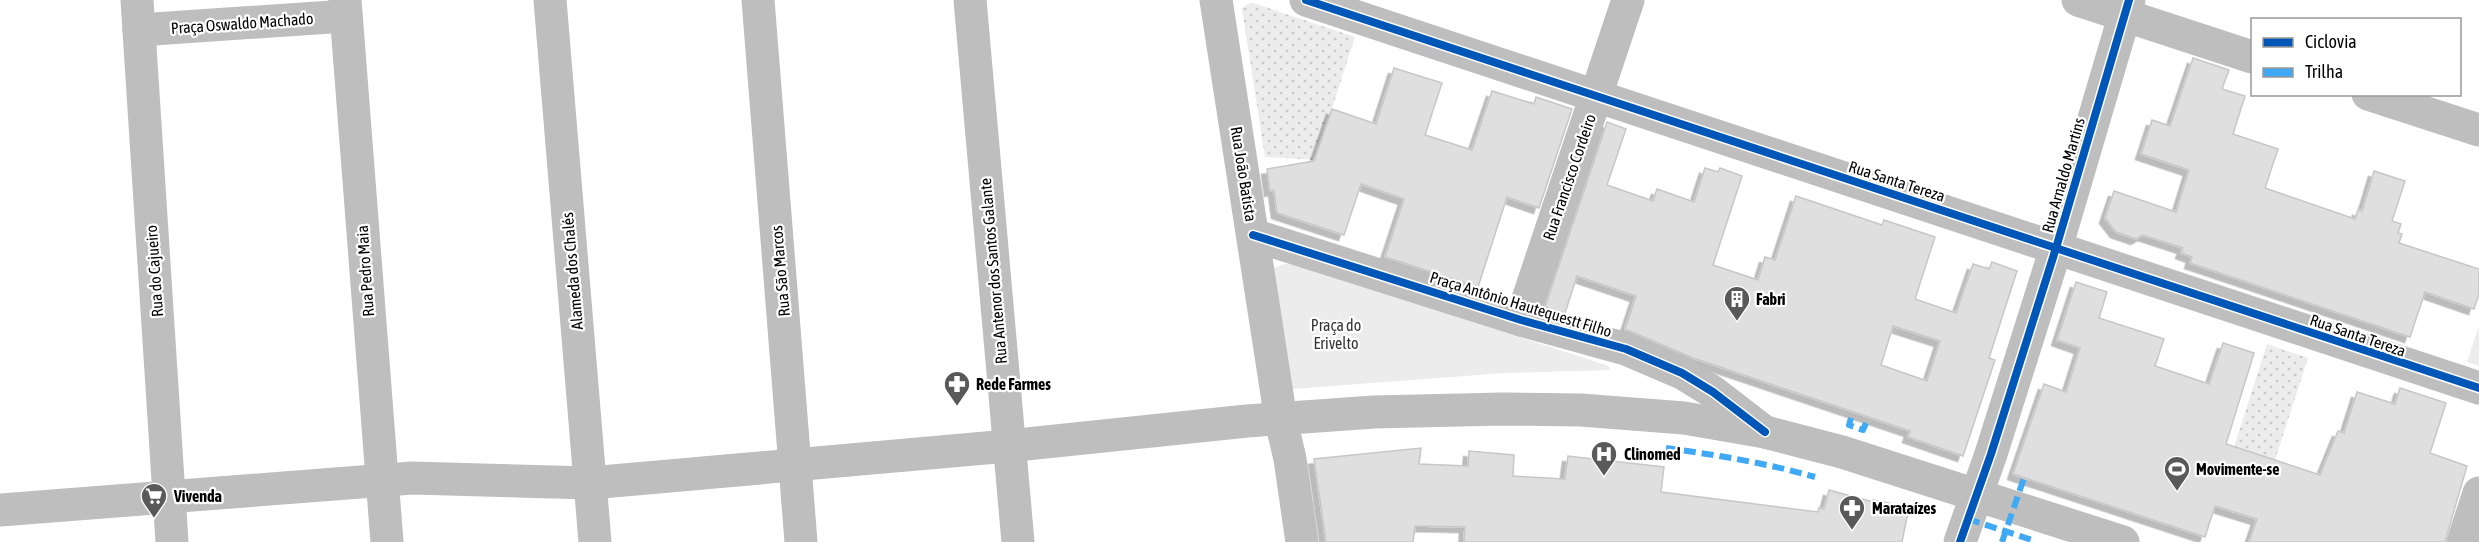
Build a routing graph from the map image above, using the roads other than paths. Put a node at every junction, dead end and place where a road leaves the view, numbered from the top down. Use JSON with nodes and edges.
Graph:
{"nodes":[{"id":1,"x":550,"y":0,"type":"edge"},
{"id":2,"x":758,"y":0,"type":"edge"},
{"id":3,"x":970,"y":0,"type":"edge"},
{"id":4,"x":1216,"y":0,"type":"edge"},
{"id":5,"x":1306,"y":0,"type":"edge"},
{"id":6,"x":1628,"y":0,"type":"edge"},
{"id":7,"x":2078,"y":0,"type":"edge"},
{"id":8,"x":345,"y":8,"type":"edge"},
{"id":9,"x":2127,"y":8,"type":"edge"},
{"id":10,"x":138,"y":15,"type":"edge"},
{"id":11,"x":2251,"y":56,"type":"edge"},
{"id":12,"x":1597,"y":95,"type":"junction"},
{"id":13,"x":2374,"y":96,"type":"edge"},
{"id":14,"x":2479,"y":130,"type":"edge"},
{"id":15,"x":1253,"y":235,"type":"junction"},
{"id":16,"x":2056,"y":248,"type":"junction"},
{"id":17,"x":1521,"y":320,"type":"junction"},
{"id":18,"x":2479,"y":388,"type":"edge"},
{"id":19,"x":1281,"y":420,"type":"junction"},
{"id":20,"x":1765,"y":432,"type":"junction"},
{"id":21,"x":1008,"y":446,"type":"junction"},
{"id":22,"x":796,"y":465,"type":"junction"},
{"id":23,"x":381,"y":480,"type":"junction"},
{"id":24,"x":590,"y":483,"type":"junction"},
{"id":25,"x":2479,"y":494,"type":"edge"},
{"id":26,"x":1977,"y":495,"type":"junction"},
{"id":27,"x":168,"y":496,"type":"junction"},
{"id":28,"x":0,"y":510,"type":"edge"},
{"id":29,"x":172,"y":542,"type":"edge"},
{"id":30,"x":387,"y":542,"type":"edge"},
{"id":31,"x":595,"y":542,"type":"edge"},
{"id":32,"x":801,"y":542,"type":"edge"},
{"id":33,"x":1018,"y":542,"type":"edge"},
{"id":34,"x":1302,"y":542,"type":"edge"},
{"id":35,"x":1960,"y":542,"type":"edge"},
{"id":36,"x":2123,"y":542,"type":"edge"},
{"id":37,"x":2463,"y":542,"type":"edge"}],
"edges":[{"from":1,"to":24,"type":"street","name":"Alameda dos Chalés"},
{"from":2,"to":22,"type":"street","name":"Rua São Marcos"},
{"from":3,"to":21,"type":"street","name":"Rua Antenor dos Santos Galante"},
{"from":4,"to":15,"type":"street","name":"Rua João Batista"},
{"from":5,"to":12,"type":"street","name":"Rua Santa Tereza"},
{"from":6,"to":12,"type":"street","name":"Rua Francisco Cordeiro"},
{"from":7,"to":9,"type":"street"},
{"from":8,"to":10,"type":"street","name":"Praça Oswaldo Machado"},
{"from":8,"to":23,"type":"street","name":"Rua Pedro Maia"},
{"from":9,"to":11,"type":"street"},
{"from":9,"to":16,"type":"street","name":"Rua Arnaldo Martins"},
{"from":10,"to":27,"type":"street","name":"Rua do Cajueiro"},
{"from":12,"to":16,"type":"street","name":"Rua Santa Tereza"},
{"from":12,"to":17,"type":"street","name":"Rua Francisco Cordeiro"},
{"from":13,"to":14,"type":"street"},
{"from":15,"to":17,"type":"street","name":"Praça Antônio Hautequestt Filho"},
{"from":15,"to":19,"type":"street","name":"Rua João Batista"},
{"from":16,"to":18,"type":"street","name":"Rua Santa Tereza"},
{"from":16,"to":26,"type":"street","name":"Rua Arnaldo Martins"},
{"from":17,"to":20,"type":"street","name":"Praça Antônio Hautequestt Filho"},
{"from":19,"to":20,"type":"street"},
{"from":19,"to":21,"type":"street"},
{"from":19,"to":34,"type":"street","name":"Rua João Batista"},
{"from":20,"to":26,"type":"street"},
{"from":21,"to":22,"type":"street"},
{"from":21,"to":33,"type":"street","name":"Rua Antenor dos Santos Galante"},
{"from":22,"to":24,"type":"street"},
{"from":22,"to":32,"type":"street","name":"Rua São Marcos"},
{"from":23,"to":24,"type":"street"},
{"from":23,"to":27,"type":"street"},
{"from":23,"to":30,"type":"street","name":"Rua Pedro Maia"},
{"from":24,"to":31,"type":"street","name":"Alameda dos Chalés"},
{"from":25,"to":37,"type":"street"},
{"from":26,"to":35,"type":"street","name":"Rua Arnaldo Martins"},
{"from":26,"to":36,"type":"street"},
{"from":27,"to":28,"type":"street"},
{"from":27,"to":29,"type":"street","name":"Rua do Cajueiro"}]}
